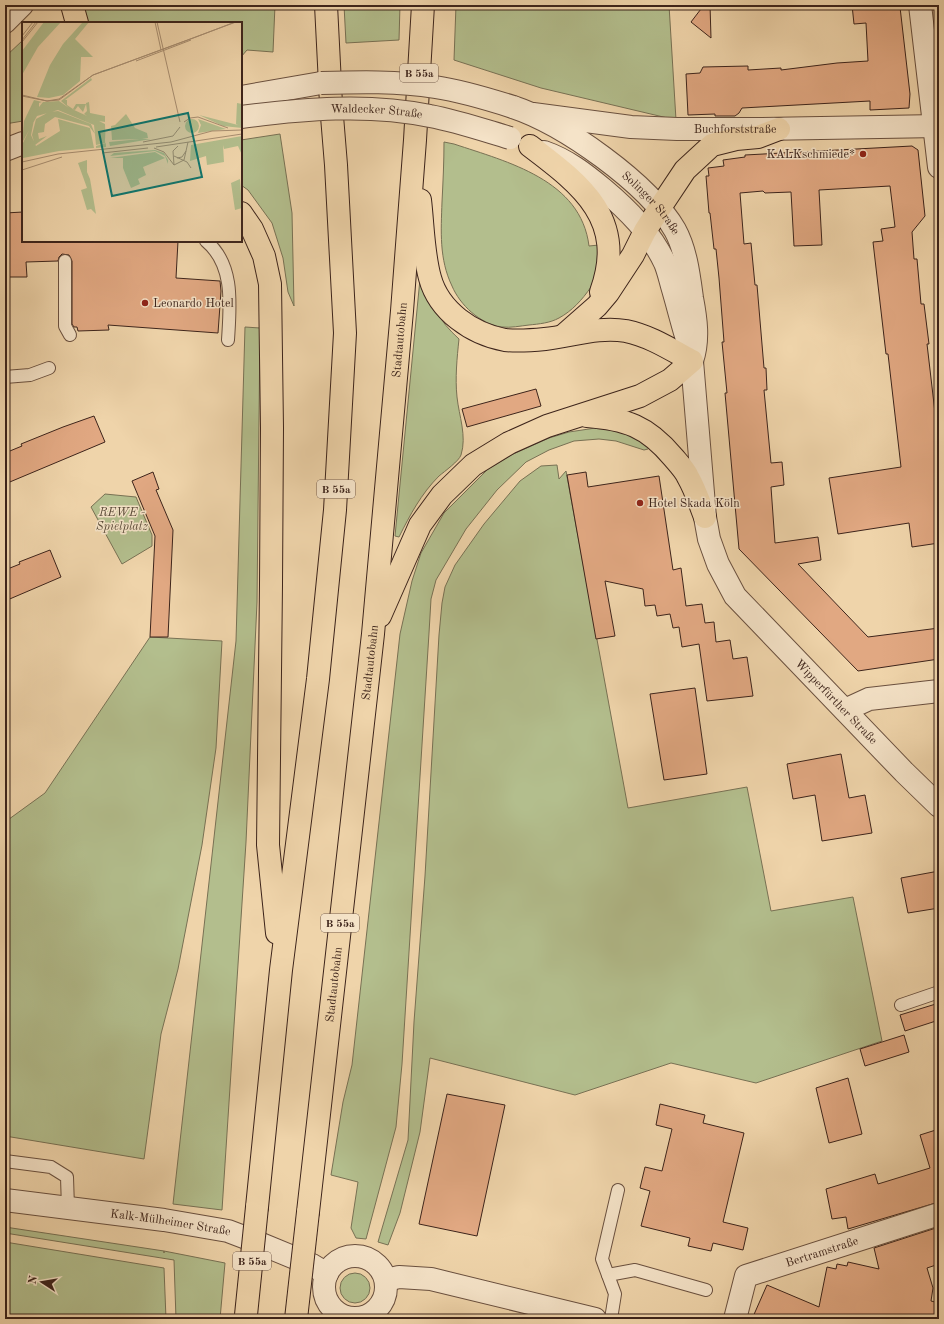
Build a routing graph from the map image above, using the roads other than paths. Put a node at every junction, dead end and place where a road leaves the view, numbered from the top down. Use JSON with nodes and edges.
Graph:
{"nodes":[{"id":1,"x":22,"y":5,"type":"edge"},
{"id":2,"x":72,"y":5,"type":"edge"},
{"id":3,"x":326,"y":5,"type":"edge"},
{"id":4,"x":423,"y":5,"type":"edge"},
{"id":5,"x":920,"y":5,"type":"edge"},
{"id":6,"x":5,"y":22,"type":"edge"},
{"id":7,"x":77,"y":22,"type":"edge"},
{"id":8,"x":242,"y":97,"type":"edge"},
{"id":9,"x":522,"y":110,"type":"junction"},
{"id":10,"x":242,"y":117,"type":"edge"},
{"id":11,"x":937,"y":126,"type":"edge"},
{"id":12,"x":779,"y":129,"type":"junction"},
{"id":13,"x":510,"y":138,"type":"joint"},
{"id":14,"x":415,"y":140,"type":"junction"},
{"id":15,"x":22,"y":143,"type":"edge"},
{"id":16,"x":530,"y":146,"type":"junction"},
{"id":17,"x":5,"y":150,"type":"edge"},
{"id":18,"x":5,"y":153,"type":"edge"},
{"id":19,"x":22,"y":154,"type":"edge"},
{"id":20,"x":939,"y":167,"type":"edge"},
{"id":21,"x":658,"y":208,"type":"junction"},
{"id":22,"x":242,"y":214,"type":"edge"},
{"id":23,"x":645,"y":231,"type":"junction"},
{"id":24,"x":207,"y":242,"type":"edge"},
{"id":25,"x":65,"y":261,"type":"dead end"},
{"id":26,"x":597,"y":306,"type":"junction"},
{"id":27,"x":70,"y":335,"type":"dead end"},
{"id":28,"x":564,"y":335,"type":"junction"},
{"id":29,"x":228,"y":340,"type":"dead end"},
{"id":30,"x":692,"y":361,"type":"junction"},
{"id":31,"x":49,"y":368,"type":"dead end"},
{"id":32,"x":5,"y":377,"type":"edge"},
{"id":33,"x":580,"y":415,"type":"junction"},
{"id":34,"x":705,"y":517,"type":"junction"},
{"id":35,"x":735,"y":596,"type":"joint"},
{"id":36,"x":373,"y":634,"type":"junction"},
{"id":37,"x":939,"y":691,"type":"edge"},
{"id":38,"x":845,"y":710,"type":"junction"},
{"id":39,"x":939,"y":806,"type":"edge"},
{"id":40,"x":281,"y":970,"type":"junction"},
{"id":41,"x":939,"y":992,"type":"edge"},
{"id":42,"x":901,"y":1005,"type":"dead end"},
{"id":43,"x":5,"y":1161,"type":"edge"},
{"id":44,"x":618,"y":1190,"type":"dead end"},
{"id":45,"x":5,"y":1200,"type":"edge"},
{"id":46,"x":68,"y":1208,"type":"junction"},
{"id":47,"x":939,"y":1214,"type":"edge"},
{"id":48,"x":327,"y":1274,"type":"junction"},
{"id":49,"x":608,"y":1275,"type":"junction"},
{"id":50,"x":386,"y":1280,"type":"junction"},
{"id":51,"x":706,"y":1290,"type":"dead end"},
{"id":52,"x":246,"y":1318,"type":"edge"},
{"id":53,"x":354,"y":1318,"type":"edge"},
{"id":54,"x":296,"y":1319,"type":"edge"},
{"id":55,"x":596,"y":1319,"type":"edge"},
{"id":56,"x":611,"y":1319,"type":"edge"},
{"id":57,"x":735,"y":1319,"type":"edge"}],
"edges":[{"from":1,"to":6,"type":"street"},
{"from":2,"to":7,"type":"highway"},
{"from":3,"to":40,"type":"highway","number":"B 55a"},
{"from":4,"to":14,"type":"highway","name":"Stadtautobahn","number":"B 55a"},
{"from":5,"to":11,"type":"street"},
{"from":8,"to":9,"type":"street","bridge":true},
{"from":9,"to":12,"type":"street","name":"Buchforststraße"},
{"from":9,"to":21,"type":"street","name":"Solinger Straße"},
{"from":10,"to":13,"type":"street","name":"Waldecker Straße","bridge":true},
{"from":11,"to":12,"type":"street","name":"Buchforststraße"},
{"from":11,"to":20,"type":"street"},
{"from":12,"to":21,"type":"highway"},
{"from":13,"to":16,"type":"street","name":"Solinger Straße"},
{"from":14,"to":28,"type":"highway"},
{"from":14,"to":36,"type":"highway","name":"Stadtautobahn","number":"B 55a"},
{"from":15,"to":17,"type":"street"},
{"from":16,"to":23,"type":"street","name":"Solinger Straße"},
{"from":16,"to":26,"type":"highway"},
{"from":18,"to":19,"type":"street"},
{"from":21,"to":23,"type":"highway"},
{"from":21,"to":30,"type":"street","name":"Solinger Straße"},
{"from":22,"to":40,"type":"highway"},
{"from":23,"to":26,"type":"highway"},
{"from":23,"to":30,"type":"street","name":"Solinger Straße"},
{"from":24,"to":29,"type":"lane"},
{"from":25,"to":27,"type":"lane"},
{"from":26,"to":28,"type":"highway"},
{"from":28,"to":30,"type":"highway"},
{"from":30,"to":33,"type":"highway"},
{"from":30,"to":34,"type":"street","name":"Solinger Straße"},
{"from":31,"to":32,"type":"lane"},
{"from":33,"to":34,"type":"highway"},
{"from":33,"to":36,"type":"highway"},
{"from":34,"to":35,"type":"street","name":"Solinger Straße"},
{"from":35,"to":38,"type":"street","name":"Wipperfürther Straße"},
{"from":36,"to":54,"type":"highway","name":"Stadtautobahn","number":"B 55a","bridge":true},
{"from":37,"to":38,"type":"street"},
{"from":38,"to":39,"type":"street","name":"Wipperfürther Straße"},
{"from":40,"to":52,"type":"highway","number":"B 55a","bridge":true},
{"from":41,"to":42,"type":"lane"},
{"from":43,"to":46,"type":"lane"},
{"from":44,"to":49,"type":"lane"},
{"from":45,"to":46,"type":"street","name":"Kalk-Mülheimer Straße"},
{"from":46,"to":48,"type":"street","name":"Kalk-Mülheimer Straße"},
{"from":47,"to":57,"type":"street","name":"Bertramstraße"},
{"from":48,"to":50,"type":"street"},
{"from":48,"to":53,"type":"street"},
{"from":49,"to":51,"type":"lane"},
{"from":49,"to":56,"type":"lane"},
{"from":50,"to":53,"type":"street"},
{"from":50,"to":55,"type":"street"}]}
